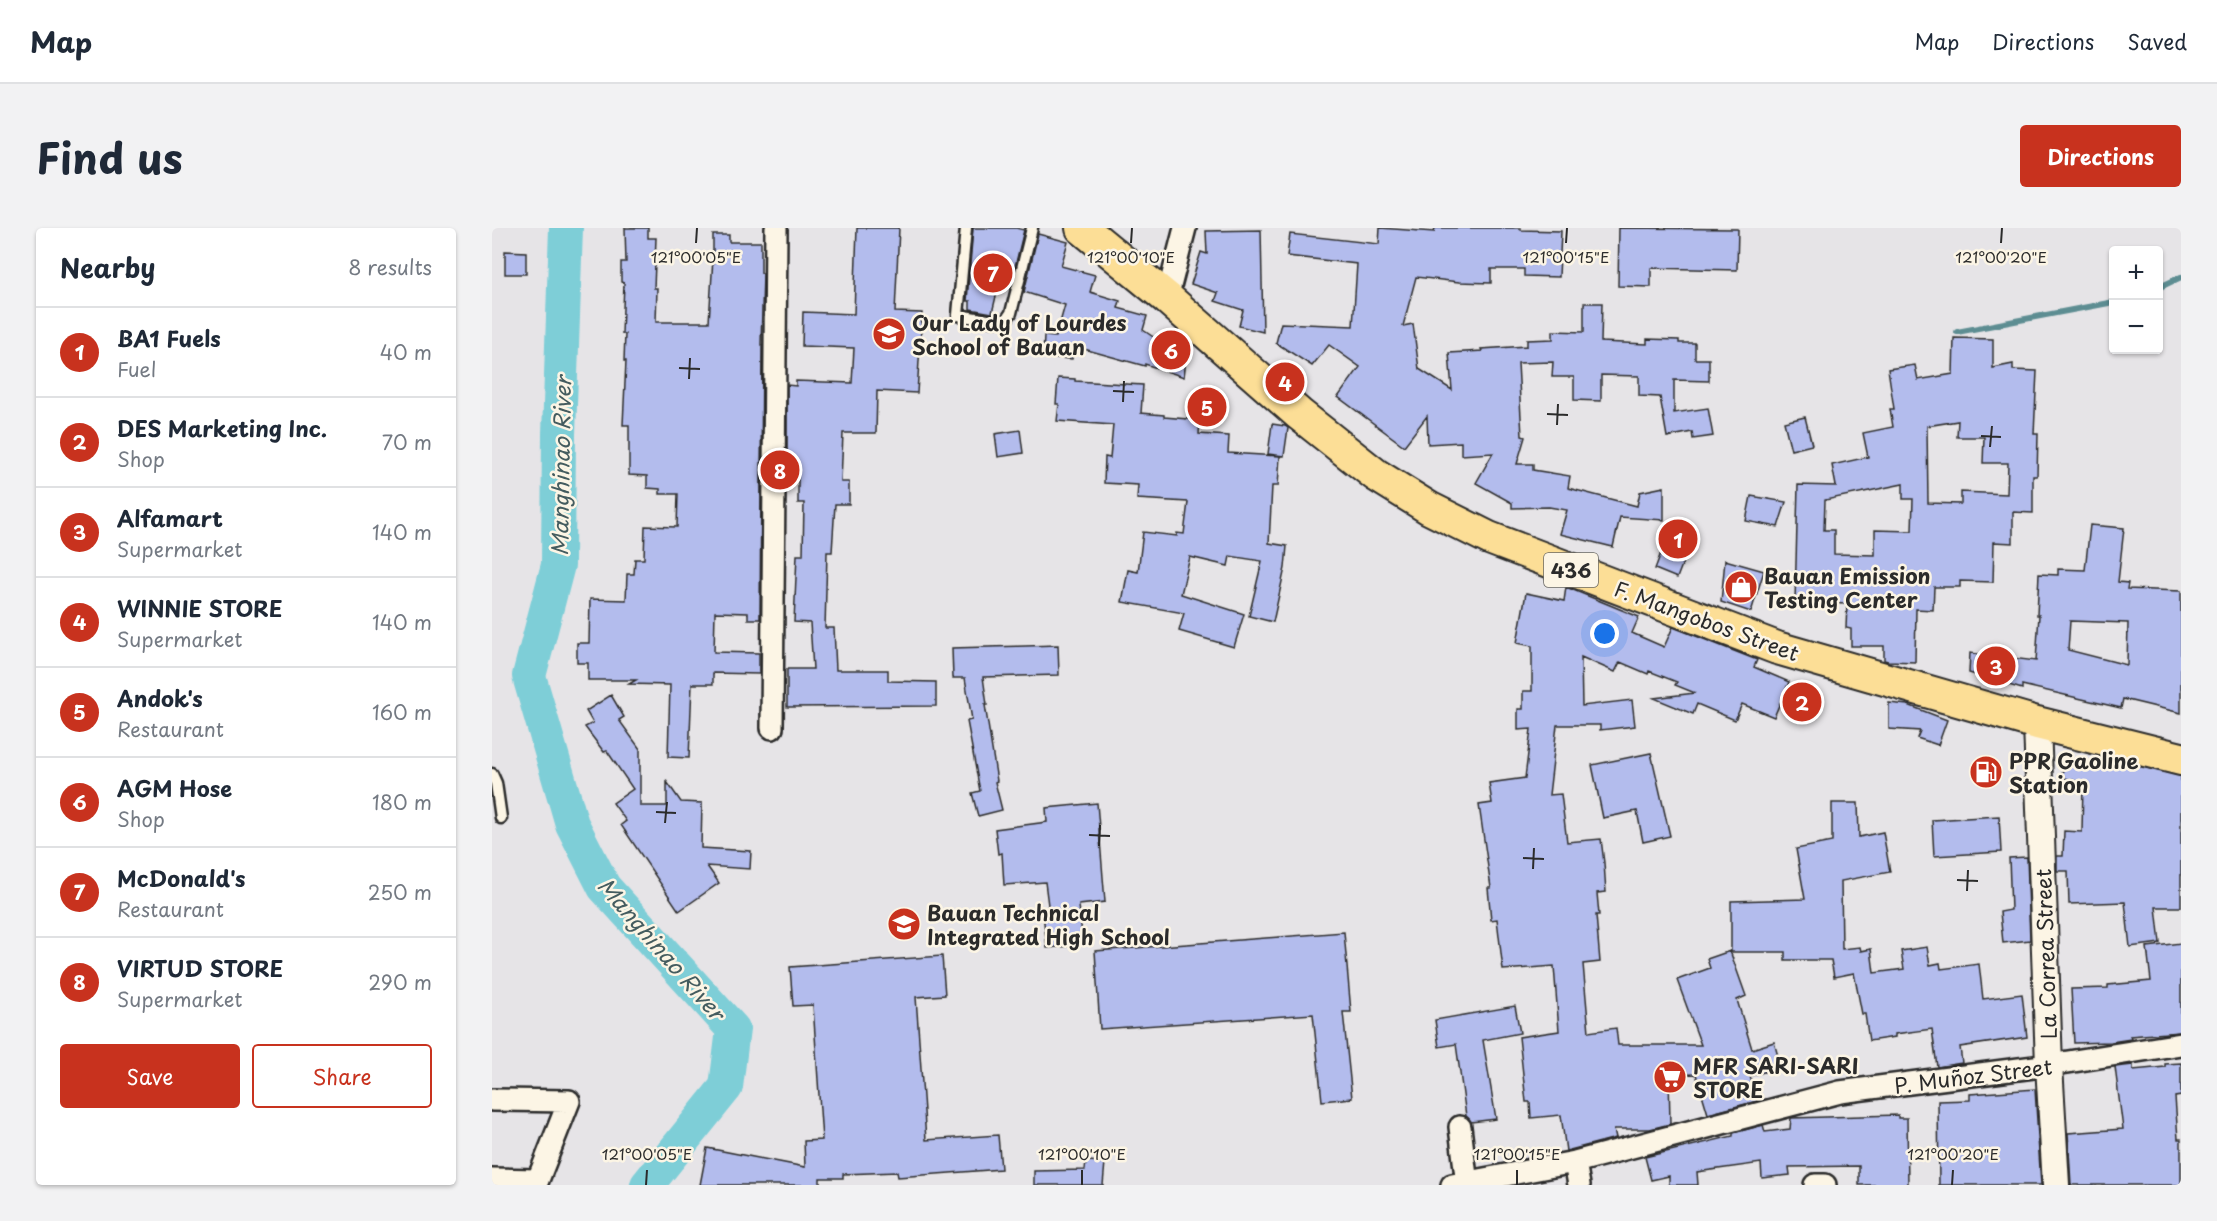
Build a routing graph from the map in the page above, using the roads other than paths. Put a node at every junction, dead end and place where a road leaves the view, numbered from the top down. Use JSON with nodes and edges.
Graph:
{"nodes":[{"id":1,"x":776,"y":228,"type":"edge"},
{"id":2,"x":966,"y":228,"type":"edge"},
{"id":3,"x":1032,"y":228,"type":"edge"},
{"id":4,"x":1082,"y":228,"type":"edge"},
{"id":5,"x":1185,"y":228,"type":"edge"},
{"id":6,"x":1167,"y":298,"type":"junction"},
{"id":7,"x":2037,"y":723,"type":"junction"},
{"id":8,"x":772,"y":728,"type":"dead end"},
{"id":9,"x":2181,"y":759,"type":"edge"},
{"id":10,"x":492,"y":774,"type":"edge"},
{"id":11,"x":501,"y":818,"type":"dead end"},
{"id":12,"x":2181,"y":1044,"type":"edge"},
{"id":13,"x":2049,"y":1065,"type":"junction"},
{"id":14,"x":492,"y":1100,"type":"edge"},
{"id":15,"x":1460,"y":1127,"type":"dead end"},
{"id":16,"x":1575,"y":1162,"type":"junction"},
{"id":17,"x":492,"y":1179,"type":"edge"},
{"id":18,"x":537,"y":1183,"type":"edge"},
{"id":19,"x":1462,"y":1184,"type":"edge"},
{"id":20,"x":1579,"y":1185,"type":"edge"},
{"id":21,"x":1815,"y":1185,"type":"edge"},
{"id":22,"x":1825,"y":1185,"type":"edge"},
{"id":23,"x":2056,"y":1185,"type":"edge"}],
"edges":[{"from":1,"to":8,"type":"street"},
{"from":2,"to":3,"type":"lane"},
{"from":4,"to":6,"type":"main road","name":"F. Mangobos Street","number":"436"},
{"from":5,"to":6,"type":"street"},
{"from":6,"to":7,"type":"main road","name":"F. Mangobos Street","number":"436"},
{"from":7,"to":9,"type":"main road","name":"F. Mangobos Street","number":"436"},
{"from":7,"to":13,"type":"street","name":"La Correa Street"},
{"from":10,"to":11,"type":"lane"},
{"from":12,"to":13,"type":"street","name":"P. Muñoz Street"},
{"from":13,"to":16,"type":"street","name":"P. Muñoz Street"},
{"from":13,"to":23,"type":"street","name":"La Correa Street"},
{"from":14,"to":18,"type":"street"},
{"from":15,"to":19,"type":"street"},
{"from":16,"to":19,"type":"street","name":"P. Muñoz Street"},
{"from":16,"to":20,"type":"street"},
{"from":17,"to":18,"type":"street"},
{"from":21,"to":22,"type":"street"}]}
